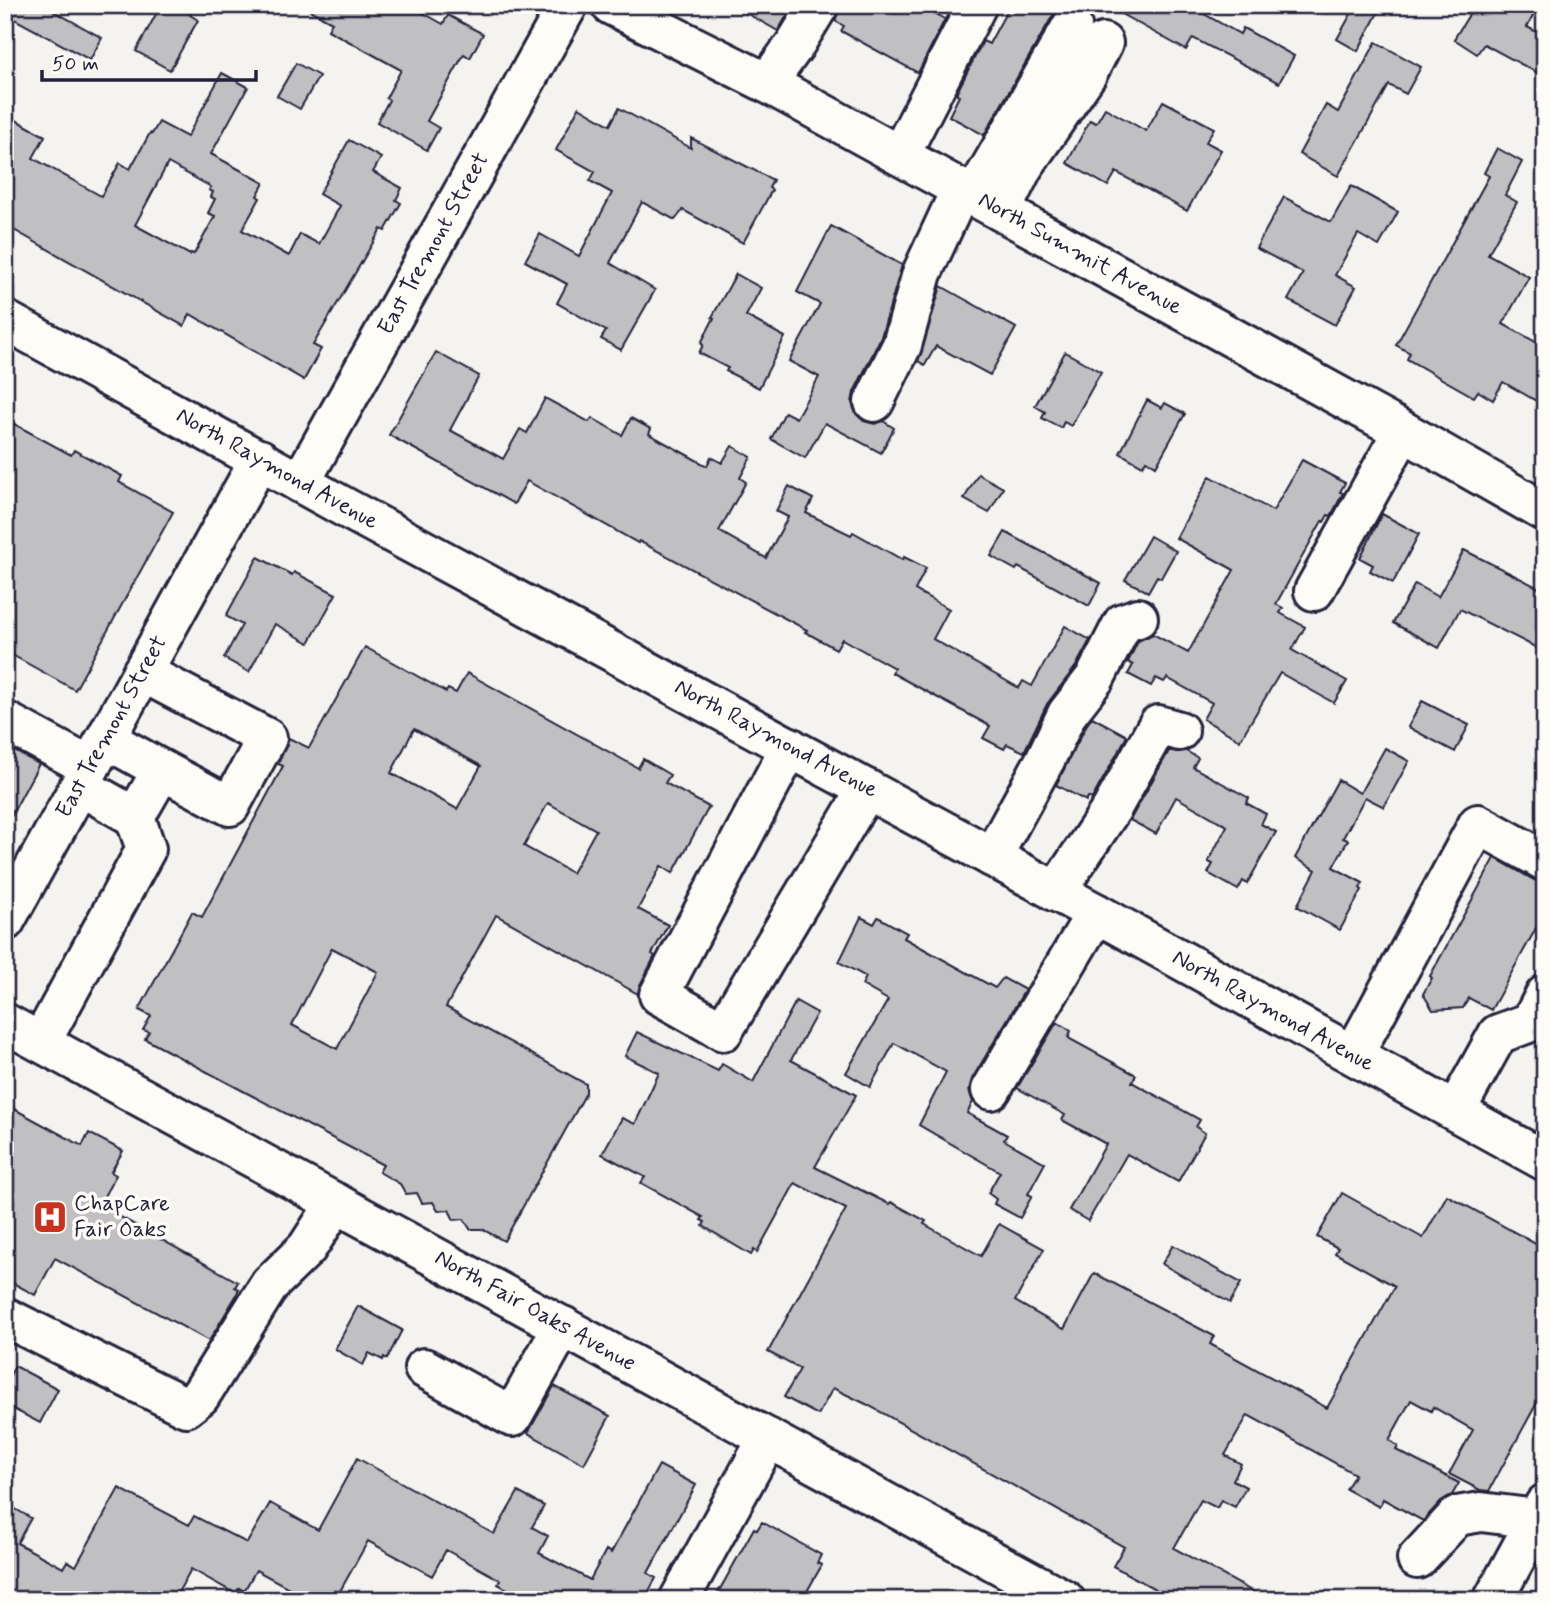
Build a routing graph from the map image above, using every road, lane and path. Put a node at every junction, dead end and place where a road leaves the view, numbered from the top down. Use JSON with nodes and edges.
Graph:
{"nodes":[{"id":1,"x":568,"y":5,"type":"edge"},
{"id":2,"x":611,"y":5,"type":"edge"},
{"id":3,"x":819,"y":5,"type":"edge"},
{"id":4,"x":977,"y":5,"type":"edge"},
{"id":5,"x":1088,"y":35,"type":"dead end"},
{"id":6,"x":766,"y":83,"type":"junction"},
{"id":7,"x":900,"y":155,"type":"junction"},
{"id":8,"x":979,"y":199,"type":"junction"},
{"id":9,"x":5,"y":320,"type":"edge"},
{"id":10,"x":874,"y":402,"type":"dead end"},
{"id":11,"x":1403,"y":431,"type":"junction"},
{"id":12,"x":260,"y":459,"type":"junction"},
{"id":13,"x":300,"y":483,"type":"junction"},
{"id":14,"x":1545,"y":512,"type":"edge"},
{"id":15,"x":1314,"y":591,"type":"dead end"},
{"id":16,"x":1138,"y":618,"type":"dead end"},
{"id":17,"x":142,"y":672,"type":"junction"},
{"id":18,"x":5,"y":721,"type":"edge"},
{"id":19,"x":1179,"y":731,"type":"dead end"},
{"id":20,"x":790,"y":747,"type":"junction"},
{"id":21,"x":92,"y":764,"type":"junction"},
{"id":22,"x":162,"y":769,"type":"junction"},
{"id":23,"x":867,"y":789,"type":"junction"},
{"id":24,"x":135,"y":817,"type":"junction"},
{"id":25,"x":992,"y":857,"type":"junction"},
{"id":26,"x":1545,"y":861,"type":"edge"},
{"id":27,"x":1056,"y":892,"type":"junction"},
{"id":28,"x":1096,"y":913,"type":"junction"},
{"id":29,"x":5,"y":921,"type":"edge"},
{"id":30,"x":1545,"y":995,"type":"edge"},
{"id":31,"x":5,"y":1023,"type":"edge"},
{"id":32,"x":41,"y":1042,"type":"junction"},
{"id":33,"x":1354,"y":1054,"type":"junction"},
{"id":34,"x":991,"y":1090,"type":"dead end"},
{"id":35,"x":1456,"y":1110,"type":"junction"},
{"id":36,"x":1545,"y":1161,"type":"edge"},
{"id":37,"x":336,"y":1203,"type":"junction"},
{"id":38,"x":5,"y":1317,"type":"edge"},
{"id":39,"x":563,"y":1326,"type":"junction"},
{"id":40,"x":424,"y":1368,"type":"dead end"},
{"id":41,"x":768,"y":1438,"type":"junction"},
{"id":42,"x":1542,"y":1515,"type":"edge"},
{"id":43,"x":1417,"y":1559,"type":"dead end"},
{"id":44,"x":678,"y":1600,"type":"edge"},
{"id":45,"x":1065,"y":1600,"type":"edge"},
{"id":46,"x":1493,"y":1600,"type":"edge"}],
"edges":[{"from":1,"to":13,"type":"street","name":"East Tremont Street"},
{"from":2,"to":6,"type":"street","name":"North Summit Avenue"},
{"from":3,"to":6,"type":"street"},
{"from":4,"to":7,"type":"street"},
{"from":5,"to":8,"type":"street"},
{"from":6,"to":7,"type":"street","name":"North Summit Avenue"},
{"from":7,"to":8,"type":"street","name":"North Summit Avenue"},
{"from":8,"to":10,"type":"street"},
{"from":8,"to":11,"type":"street","name":"North Summit Avenue"},
{"from":9,"to":12,"type":"street","name":"North Raymond Avenue"},
{"from":11,"to":14,"type":"street","name":"North Summit Avenue"},
{"from":11,"to":15,"type":"street"},
{"from":12,"to":13,"type":"street","name":"North Raymond Avenue"},
{"from":12,"to":17,"type":"street","name":"East Tremont Street"},
{"from":13,"to":20,"type":"street","name":"North Raymond Avenue"},
{"from":16,"to":25,"type":"street"},
{"from":17,"to":21,"type":"street","name":"East Tremont Street"},
{"from":17,"to":22,"type":"street"},
{"from":18,"to":21,"type":"street"},
{"from":19,"to":27,"type":"street"},
{"from":20,"to":23,"type":"street","name":"North Raymond Avenue"},
{"from":20,"to":23,"type":"street"},
{"from":21,"to":22,"type":"street"},
{"from":21,"to":24,"type":"street"},
{"from":21,"to":29,"type":"street","name":"East Tremont Street"},
{"from":22,"to":24,"type":"street"},
{"from":23,"to":25,"type":"street","name":"North Raymond Avenue"},
{"from":24,"to":32,"type":"street"},
{"from":25,"to":27,"type":"street","name":"North Raymond Avenue"},
{"from":26,"to":33,"type":"street"},
{"from":27,"to":28,"type":"street","name":"North Raymond Avenue"},
{"from":28,"to":33,"type":"street","name":"North Raymond Avenue"},
{"from":28,"to":34,"type":"street"},
{"from":30,"to":35,"type":"street"},
{"from":31,"to":32,"type":"street","name":"North Fair Oaks Avenue"},
{"from":32,"to":37,"type":"street","name":"North Fair Oaks Avenue"},
{"from":33,"to":35,"type":"street","name":"North Raymond Avenue"},
{"from":35,"to":36,"type":"street","name":"North Raymond Avenue"},
{"from":37,"to":38,"type":"street"},
{"from":37,"to":39,"type":"street","name":"North Fair Oaks Avenue"},
{"from":39,"to":40,"type":"street"},
{"from":39,"to":41,"type":"street","name":"North Fair Oaks Avenue"},
{"from":41,"to":44,"type":"street"},
{"from":41,"to":45,"type":"street","name":"North Fair Oaks Avenue"},
{"from":42,"to":43,"type":"street"},
{"from":42,"to":46,"type":"street"}]}
